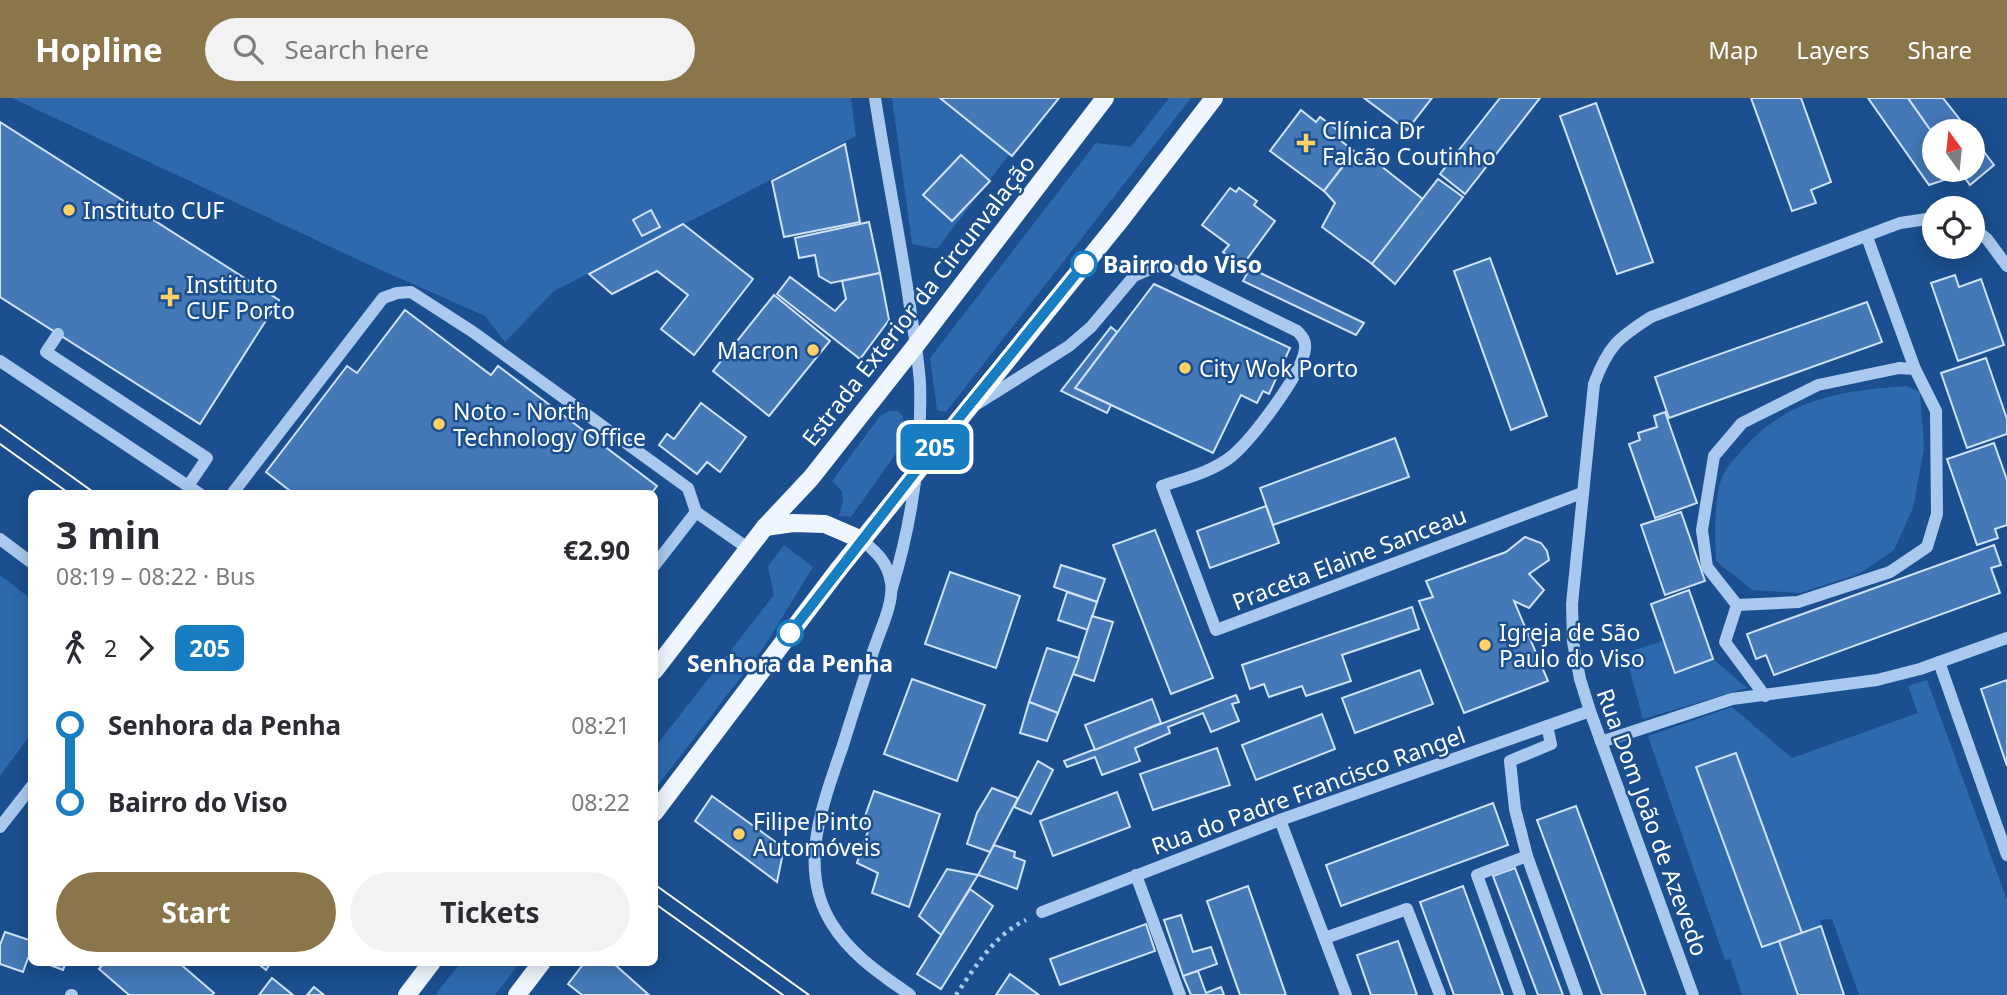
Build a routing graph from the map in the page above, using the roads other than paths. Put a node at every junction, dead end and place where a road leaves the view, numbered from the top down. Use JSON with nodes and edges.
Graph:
{"nodes":[{"id":1,"x":875,"y":98,"type":"edge"},
{"id":2,"x":1105,"y":98,"type":"edge"},
{"id":3,"x":1214,"y":98,"type":"edge"},
{"id":4,"x":1922,"y":220,"type":"edge"},
{"id":5,"x":1867,"y":237,"type":"junction"},
{"id":6,"x":1985,"y":237,"type":"edge"},
{"id":7,"x":2007,"y":266,"type":"edge"},
{"id":8,"x":58,"y":334,"type":"dead end"},
{"id":9,"x":916,"y":345,"type":"junction"},
{"id":10,"x":0,"y":361,"type":"edge"},
{"id":11,"x":1914,"y":369,"type":"junction"},
{"id":12,"x":965,"y":411,"type":"junction"},
{"id":13,"x":916,"y":471,"type":"junction"},
{"id":14,"x":188,"y":486,"type":"junction"},
{"id":15,"x":194,"y":490,"type":"edge"},
{"id":16,"x":235,"y":490,"type":"edge"},
{"id":17,"x":1582,"y":492,"type":"junction"},
{"id":18,"x":696,"y":512,"type":"junction"},
{"id":19,"x":765,"y":527,"type":"junction"},
{"id":20,"x":0,"y":539,"type":"edge"},
{"id":21,"x":862,"y":540,"type":"junction"},
{"id":22,"x":749,"y":549,"type":"junction"},
{"id":23,"x":28,"y":560,"type":"edge"},
{"id":24,"x":658,"y":561,"type":"edge"},
{"id":25,"x":888,"y":604,"type":"junction"},
{"id":26,"x":1737,"y":605,"type":"junction"},
{"id":27,"x":2007,"y":638,"type":"edge"},
{"id":28,"x":1939,"y":662,"type":"junction"},
{"id":29,"x":658,"y":666,"type":"edge"},
{"id":30,"x":1765,"y":696,"type":"junction"},
{"id":31,"x":1590,"y":711,"type":"junction"},
{"id":32,"x":1547,"y":726,"type":"junction"},
{"id":33,"x":1601,"y":742,"type":"junction"},
{"id":34,"x":28,"y":791,"type":"edge"},
{"id":35,"x":658,"y":808,"type":"edge"},
{"id":36,"x":1280,"y":820,"type":"junction"},
{"id":37,"x":0,"y":827,"type":"edge"},
{"id":38,"x":2007,"y":855,"type":"edge"},
{"id":39,"x":1527,"y":856,"type":"junction"},
{"id":40,"x":1136,"y":875,"type":"junction"},
{"id":41,"x":1042,"y":912,"type":"road end"},
{"id":42,"x":1325,"y":938,"type":"junction"},
{"id":43,"x":429,"y":966,"type":"edge"},
{"id":44,"x":539,"y":966,"type":"edge"},
{"id":45,"x":1177,"y":992,"type":"edge"},
{"id":46,"x":407,"y":995,"type":"edge"},
{"id":47,"x":517,"y":995,"type":"edge"},
{"id":48,"x":910,"y":995,"type":"edge"},
{"id":49,"x":1346,"y":995,"type":"edge"},
{"id":50,"x":1440,"y":995,"type":"edge"},
{"id":51,"x":1520,"y":995,"type":"edge"},
{"id":52,"x":1577,"y":995,"type":"edge"},
{"id":53,"x":1693,"y":995,"type":"edge"}],
"edges":[{"from":1,"to":9,"type":"street"},
{"from":2,"to":9,"type":"main road","name":"Estrada Exterior da Circunvalação"},
{"from":3,"to":12,"type":"main road"},
{"from":4,"to":5,"type":"street","name":"Rua Dom João de Azevedo"},
{"from":5,"to":11,"type":"street"},
{"from":5,"to":17,"type":"street","name":"Rua Dom João de Azevedo"},
{"from":6,"to":7,"type":"street"},
{"from":8,"to":14,"type":"street"},
{"from":9,"to":13,"type":"street"},
{"from":9,"to":19,"type":"main road","name":"Estrada Exterior da Circunvalação"},
{"from":10,"to":14,"type":"street"},
{"from":11,"to":26,"type":"street"},
{"from":11,"to":26,"type":"street"},
{"from":12,"to":13,"type":"main road"},
{"from":12,"to":17,"type":"street","name":"Praceta Elaine Sanceau"},
{"from":13,"to":21,"type":"main road"},
{"from":13,"to":25,"type":"street"},
{"from":14,"to":15,"type":"street"},
{"from":16,"to":18,"type":"street"},
{"from":17,"to":31,"type":"street","name":"Rua Dom João de Azevedo"},
{"from":18,"to":22,"type":"street"},
{"from":18,"to":24,"type":"street"},
{"from":19,"to":21,"type":"main road"},
{"from":19,"to":22,"type":"main road","name":"Estrada Exterior da Circunvalação"},
{"from":20,"to":23,"type":"street"},
{"from":21,"to":25,"type":"street"},
{"from":21,"to":35,"type":"main road"},
{"from":22,"to":29,"type":"main road","name":"Estrada Exterior da Circunvalação"},
{"from":25,"to":48,"type":"street"},
{"from":26,"to":30,"type":"street"},
{"from":27,"to":28,"type":"street"},
{"from":28,"to":30,"type":"street"},
{"from":28,"to":38,"type":"street"},
{"from":30,"to":33,"type":"street"},
{"from":31,"to":32,"type":"street","name":"Rua do Padre Francisco Rangel"},
{"from":31,"to":33,"type":"street","name":"Rua Dom João de Azevedo"},
{"from":32,"to":36,"type":"street","name":"Rua do Padre Francisco Rangel"},
{"from":32,"to":39,"type":"street"},
{"from":33,"to":53,"type":"street","name":"Rua Dom João de Azevedo"},
{"from":34,"to":37,"type":"street"},
{"from":36,"to":40,"type":"street","name":"Rua do Padre Francisco Rangel"},
{"from":36,"to":42,"type":"street"},
{"from":39,"to":51,"type":"street"},
{"from":39,"to":52,"type":"street"},
{"from":40,"to":41,"type":"street","name":"Rua do Padre Francisco Rangel"},
{"from":40,"to":45,"type":"street"},
{"from":42,"to":49,"type":"street"},
{"from":42,"to":50,"type":"street"},
{"from":43,"to":46,"type":"main road"},
{"from":44,"to":47,"type":"main road"}]}
